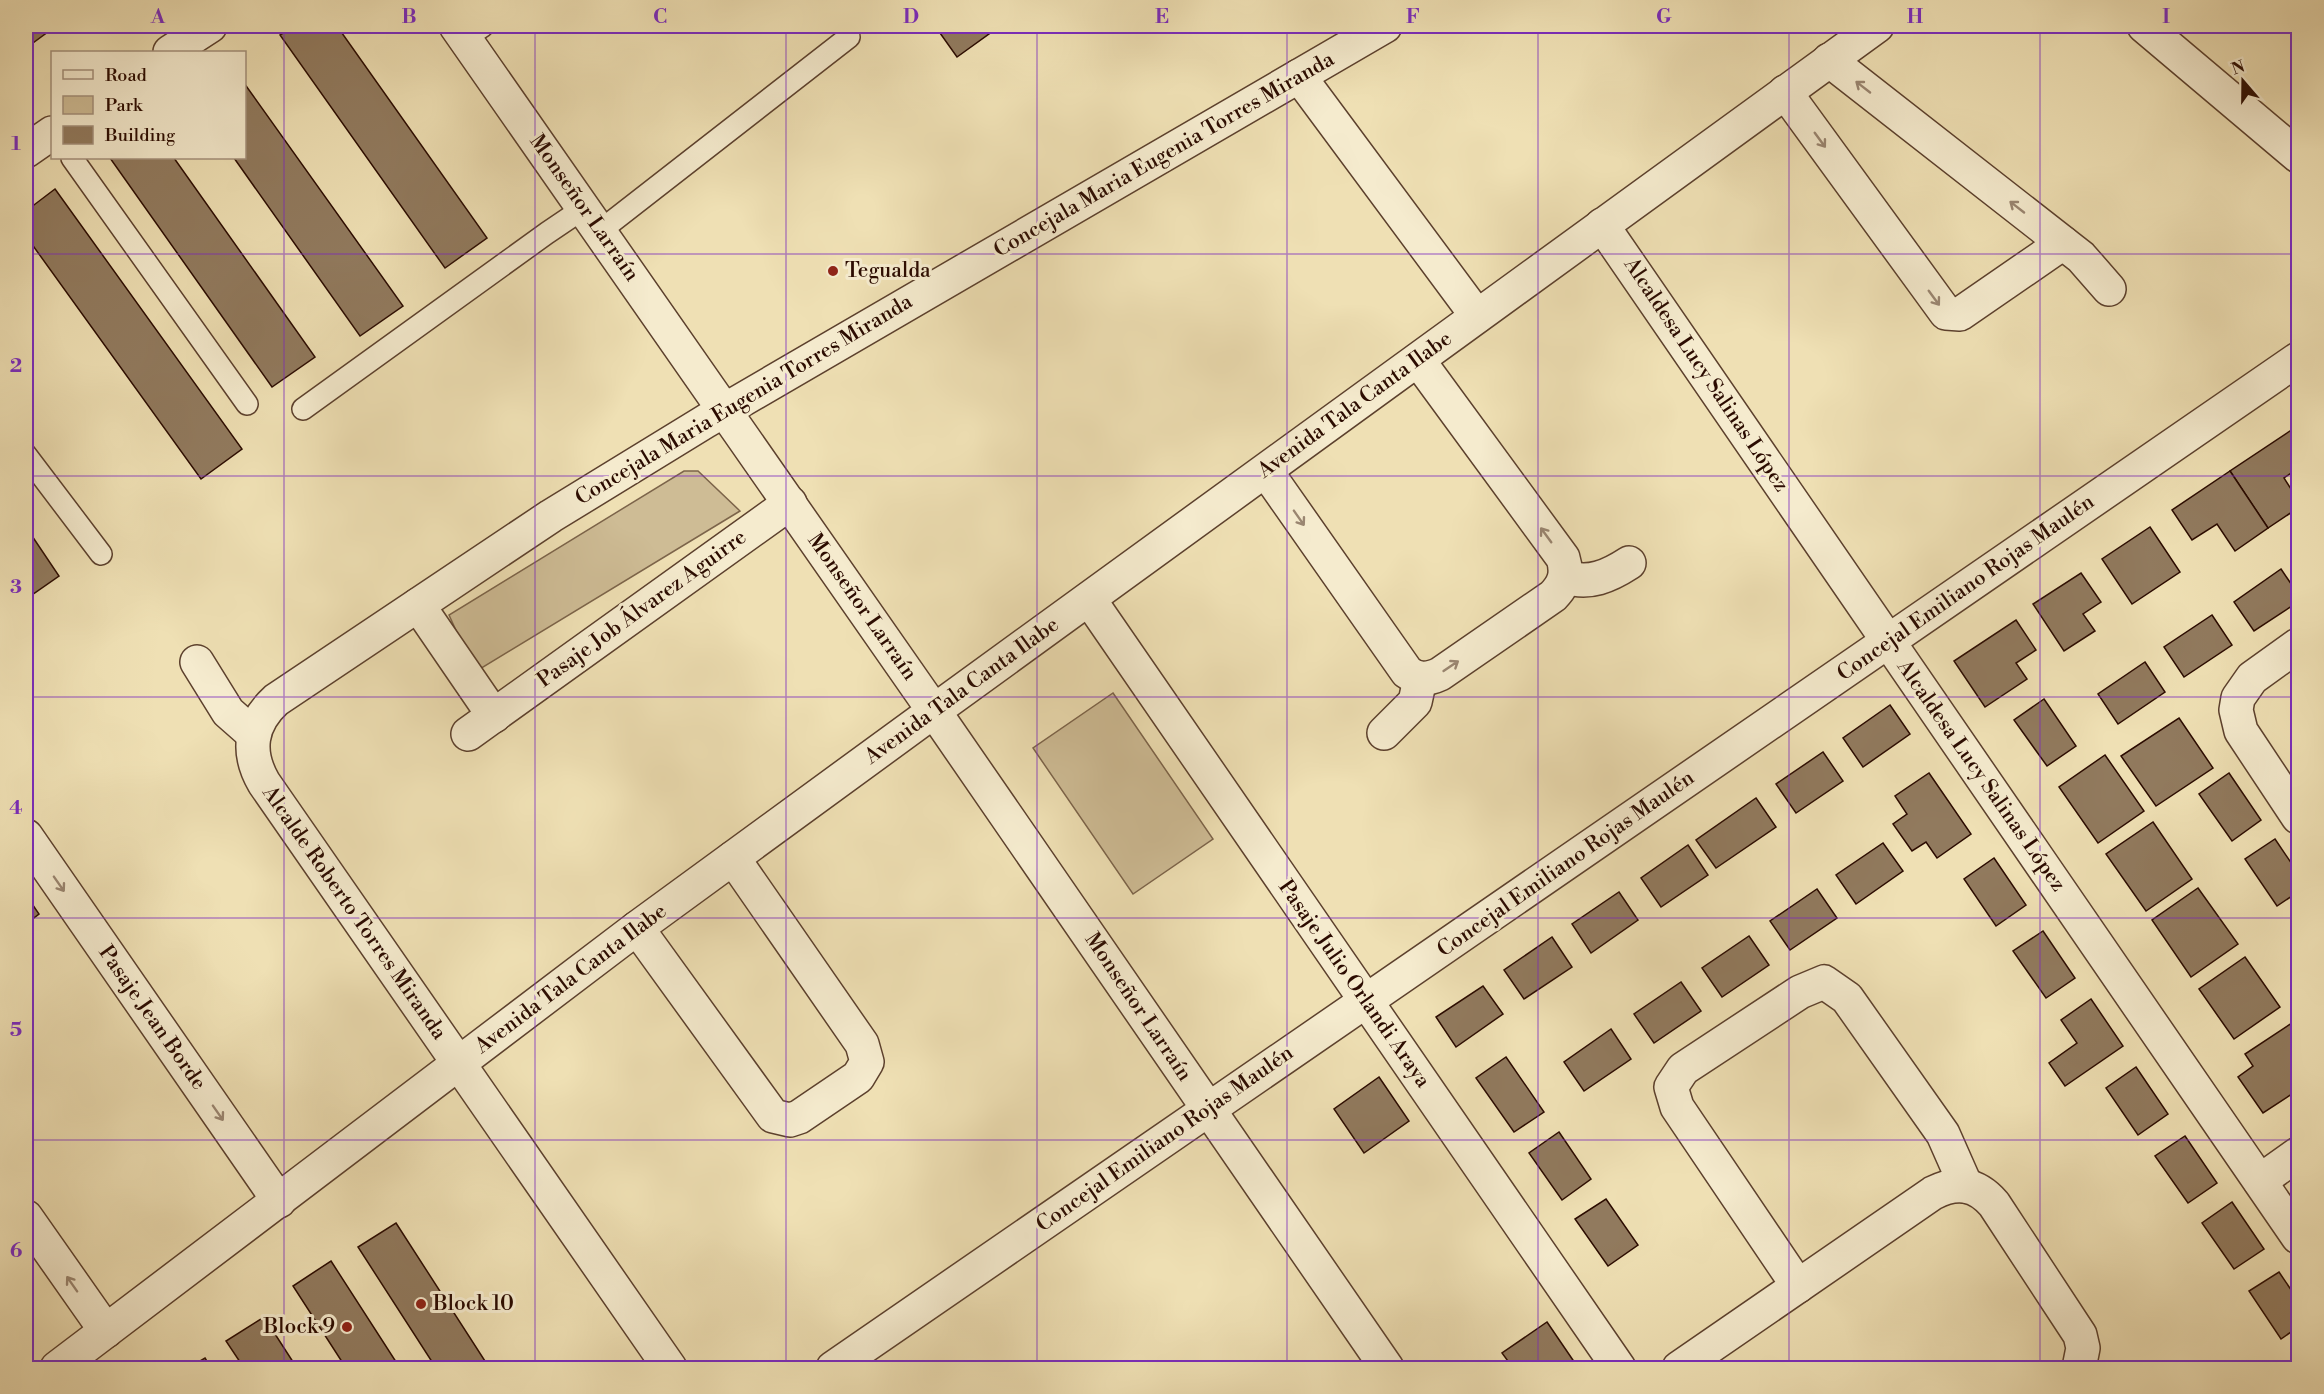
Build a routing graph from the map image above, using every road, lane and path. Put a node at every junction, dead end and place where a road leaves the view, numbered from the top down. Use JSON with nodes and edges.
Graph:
{"nodes":[{"id":1,"x":210,"y":26,"type":"edge"},
{"id":2,"x":1384,"y":26,"type":"edge"},
{"id":3,"x":1877,"y":26,"type":"edge"},
{"id":4,"x":2144,"y":26,"type":"edge"},
{"id":5,"x":468,"y":30,"type":"edge"},
{"id":6,"x":849,"y":37,"type":"dead end"},
{"id":7,"x":172,"y":51,"type":"edge"},
{"id":8,"x":1829,"y":60,"type":"junction"},
{"id":9,"x":1299,"y":76,"type":"junction"},
{"id":10,"x":1785,"y":92,"type":"junction"},
{"id":11,"x":51,"y":134,"type":"edge"},
{"id":12,"x":26,"y":151,"type":"edge"},
{"id":13,"x":2298,"y":156,"type":"edge"},
{"id":14,"x":73,"y":159,"type":"edge"},
{"id":15,"x":592,"y":220,"type":"junction"},
{"id":16,"x":1602,"y":225,"type":"junction"},
{"id":17,"x":2063,"y":243,"type":"junction"},
{"id":18,"x":2109,"y":289,"type":"dead end"},
{"id":19,"x":1477,"y":316,"type":"junction"},
{"id":20,"x":2298,"y":359,"type":"edge"},
{"id":21,"x":1418,"y":360,"type":"junction"},
{"id":22,"x":247,"y":404,"type":"dead end"},
{"id":23,"x":303,"y":409,"type":"dead end"},
{"id":24,"x":724,"y":410,"type":"junction"},
{"id":25,"x":26,"y":455,"type":"edge"},
{"id":26,"x":1266,"y":471,"type":"junction"},
{"id":27,"x":790,"y":503,"type":"junction"},
{"id":28,"x":101,"y":554,"type":"dead end"},
{"id":29,"x":1629,"y":563,"type":"dead end"},
{"id":30,"x":1566,"y":577,"type":"junction"},
{"id":31,"x":1089,"y":599,"type":"junction"},
{"id":32,"x":418,"y":605,"type":"junction"},
{"id":33,"x":1888,"y":641,"type":"junction"},
{"id":34,"x":2298,"y":645,"type":"edge"},
{"id":35,"x":197,"y":662,"type":"dead end"},
{"id":36,"x":1420,"y":679,"type":"junction"},
{"id":37,"x":934,"y":711,"type":"junction"},
{"id":38,"x":494,"y":716,"type":"junction"},
{"id":39,"x":1384,"y":733,"type":"dead end"},
{"id":40,"x":253,"y":734,"type":"junction"},
{"id":41,"x":468,"y":734,"type":"dead end"},
{"id":42,"x":2298,"y":817,"type":"edge"},
{"id":43,"x":26,"y":836,"type":"edge"},
{"id":44,"x":733,"y":858,"type":"junction"},
{"id":45,"x":637,"y":928,"type":"junction"},
{"id":46,"x":1366,"y":1001,"type":"junction"},
{"id":47,"x":459,"y":1063,"type":"junction"},
{"id":48,"x":1209,"y":1110,"type":"junction"},
{"id":49,"x":2298,"y":1154,"type":"edge"},
{"id":50,"x":2260,"y":1181,"type":"junction"},
{"id":51,"x":1966,"y":1186,"type":"junction"},
{"id":52,"x":279,"y":1201,"type":"junction"},
{"id":53,"x":26,"y":1217,"type":"edge"},
{"id":54,"x":2298,"y":1237,"type":"edge"},
{"id":55,"x":1798,"y":1286,"type":"junction"},
{"id":56,"x":106,"y":1331,"type":"junction"},
{"id":57,"x":2088,"y":1366,"type":"edge"},
{"id":58,"x":57,"y":1368,"type":"edge"},
{"id":59,"x":670,"y":1368,"type":"edge"},
{"id":60,"x":833,"y":1368,"type":"edge"},
{"id":61,"x":1387,"y":1368,"type":"edge"},
{"id":62,"x":1619,"y":1368,"type":"edge"},
{"id":63,"x":1679,"y":1368,"type":"edge"}],
"edges":[{"from":1,"to":7,"type":"street"},
{"from":2,"to":9,"type":"street","name":"Concejala Maria Eugenia Torres Miranda"},
{"from":3,"to":8,"type":"street","name":"Avenida Tala Canta Ilabe"},
{"from":4,"to":13,"type":"street"},
{"from":5,"to":15,"type":"street","name":"Monseñor Larraín"},
{"from":6,"to":15,"type":"lane"},
{"from":8,"to":10,"type":"street","name":"Avenida Tala Canta Ilabe"},
{"from":17,"to":8,"type":"street","one_way":true},
{"from":9,"to":19,"type":"street"},
{"from":9,"to":24,"type":"street","name":"Concejala Maria Eugenia Torres Miranda"},
{"from":10,"to":16,"type":"street","name":"Avenida Tala Canta Ilabe"},
{"from":10,"to":17,"type":"street","one_way":true},
{"from":11,"to":12,"type":"street"},
{"from":14,"to":22,"type":"lane"},
{"from":15,"to":23,"type":"lane"},
{"from":15,"to":24,"type":"street","name":"Monseñor Larraín"},
{"from":16,"to":19,"type":"street","name":"Avenida Tala Canta Ilabe"},
{"from":16,"to":33,"type":"street","name":"Alcaldesa Lucy Salinas López"},
{"from":17,"to":18,"type":"street"},
{"from":19,"to":21,"type":"street","name":"Avenida Tala Canta Ilabe"},
{"from":20,"to":33,"type":"street","name":"Concejal Emiliano Rojas Maulén"},
{"from":21,"to":26,"type":"street","name":"Avenida Tala Canta Ilabe"},
{"from":30,"to":21,"type":"street","one_way":true},
{"from":24,"to":27,"type":"street","name":"Monseñor Larraín"},
{"from":24,"to":32,"type":"street","name":"Concejala Maria Eugenia Torres Miranda"},
{"from":25,"to":28,"type":"lane"},
{"from":26,"to":31,"type":"street","name":"Avenida Tala Canta Ilabe"},
{"from":26,"to":36,"type":"street","one_way":true},
{"from":27,"to":37,"type":"street","name":"Monseñor Larraín"},
{"from":27,"to":38,"type":"street","name":"Pasaje Job Álvarez Aguirre"},
{"from":29,"to":30,"type":"street"},
{"from":36,"to":30,"type":"street","one_way":true},
{"from":31,"to":37,"type":"street","name":"Avenida Tala Canta Ilabe"},
{"from":31,"to":46,"type":"street","name":"Pasaje Julio Orlandi Araya"},
{"from":32,"to":38,"type":"street"},
{"from":32,"to":40,"type":"street","name":"Concejala Maria Eugenia Torres Miranda"},
{"from":33,"to":46,"type":"street","name":"Concejal Emiliano Rojas Maulén"},
{"from":33,"to":50,"type":"street","name":"Alcaldesa Lucy Salinas López"},
{"from":34,"to":42,"type":"street"},
{"from":35,"to":40,"type":"street"},
{"from":36,"to":39,"type":"street"},
{"from":37,"to":44,"type":"street","name":"Avenida Tala Canta Ilabe"},
{"from":37,"to":48,"type":"street","name":"Monseñor Larraín"},
{"from":38,"to":41,"type":"street","name":"Pasaje Job Álvarez Aguirre"},
{"from":40,"to":47,"type":"street","name":"Alcalde Roberto Torres Miranda"},
{"from":43,"to":52,"type":"street","name":"Pasaje Jean Borde","one_way":true},
{"from":44,"to":45,"type":"street","name":"Avenida Tala Canta Ilabe"},
{"from":44,"to":45,"type":"street"},
{"from":45,"to":47,"type":"street","name":"Avenida Tala Canta Ilabe"},
{"from":46,"to":48,"type":"street","name":"Concejal Emiliano Rojas Maulén"},
{"from":46,"to":62,"type":"street","name":"Pasaje Julio Orlandi Araya"},
{"from":47,"to":52,"type":"street","name":"Avenida Tala Canta Ilabe"},
{"from":47,"to":59,"type":"street","name":"Alcalde Roberto Torres Miranda"},
{"from":48,"to":60,"type":"street","name":"Concejal Emiliano Rojas Maulén"},
{"from":48,"to":61,"type":"street","name":"Monseñor Larraín"},
{"from":49,"to":50,"type":"street"},
{"from":50,"to":54,"type":"street","name":"Alcaldesa Lucy Salinas López"},
{"from":51,"to":55,"type":"street"},
{"from":51,"to":55,"type":"street"},
{"from":51,"to":57,"type":"street"},
{"from":52,"to":56,"type":"street","name":"Avenida Tala Canta Ilabe"},
{"from":56,"to":53,"type":"street","one_way":true},
{"from":55,"to":63,"type":"street"},
{"from":56,"to":58,"type":"street","name":"Avenida Tala Canta Ilabe"}]}
